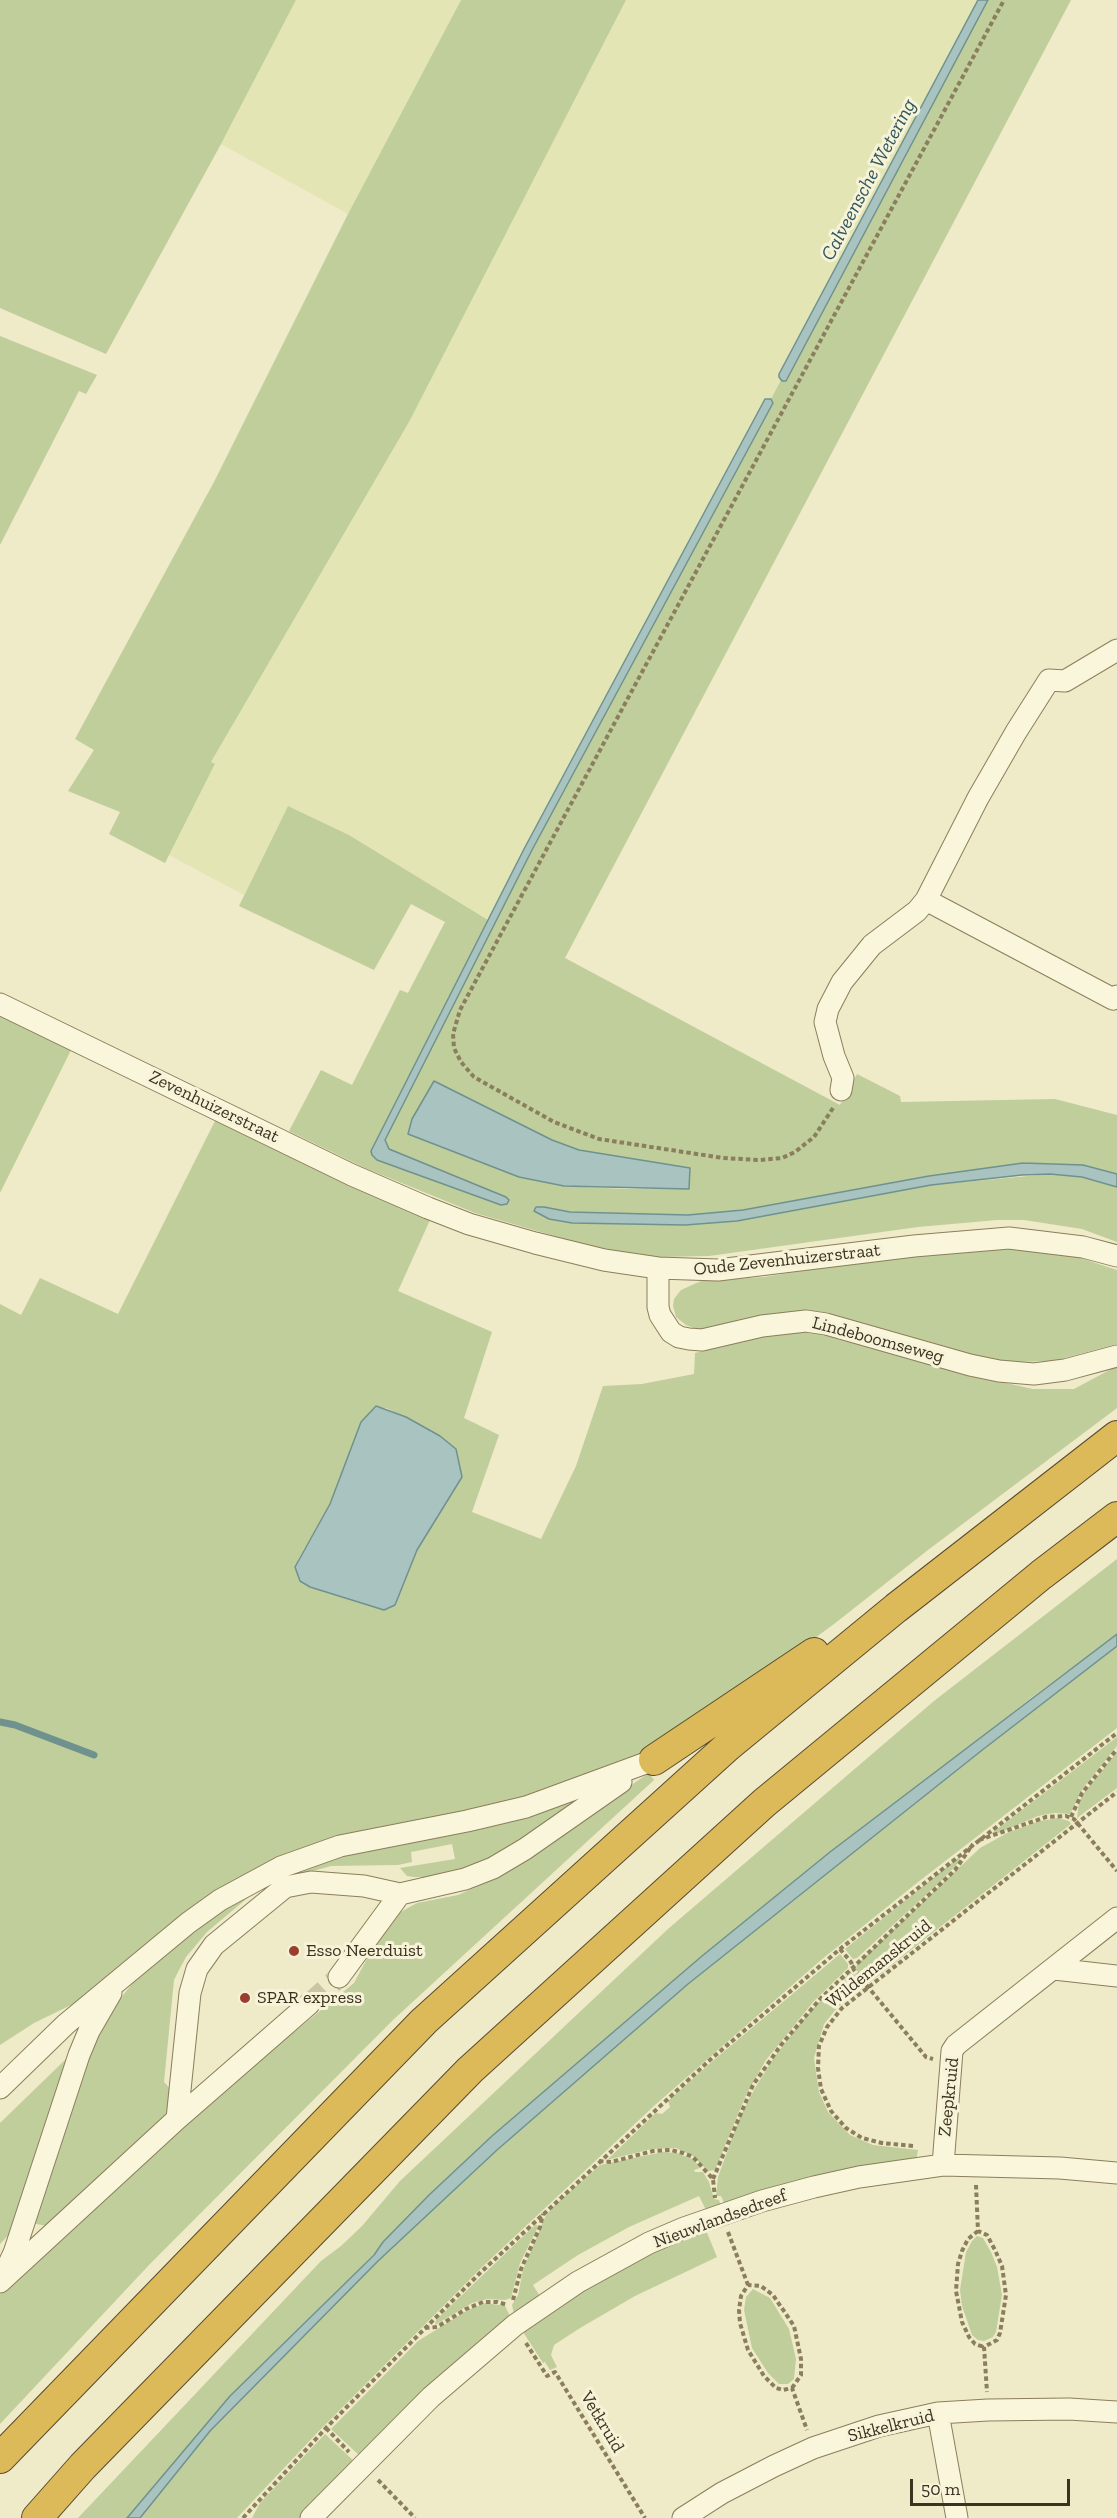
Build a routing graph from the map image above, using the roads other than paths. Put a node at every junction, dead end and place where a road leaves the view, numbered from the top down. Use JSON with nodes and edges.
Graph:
{"nodes":[{"id":1,"x":1117,"y":650,"type":"edge"},
{"id":2,"x":926,"y":900,"type":"junction"},
{"id":3,"x":1117,"y":996,"type":"edge"},
{"id":4,"x":0,"y":1004,"type":"edge"},
{"id":5,"x":841,"y":1090,"type":"road end"},
{"id":6,"x":428,"y":1208,"type":"joint"},
{"id":7,"x":1117,"y":1256,"type":"edge"},
{"id":8,"x":658,"y":1268,"type":"junction"},
{"id":9,"x":1117,"y":1356,"type":"edge"},
{"id":10,"x":1117,"y":1436,"type":"edge"},
{"id":11,"x":1117,"y":1517,"type":"edge"},
{"id":12,"x":896,"y":1608,"type":"junction"},
{"id":13,"x":654,"y":1760,"type":"junction"},
{"id":14,"x":400,"y":1894,"type":"junction"},
{"id":15,"x":1117,"y":1918,"type":"edge"},
{"id":16,"x":1054,"y":1969,"type":"junction"},
{"id":17,"x":125,"y":1974,"type":"junction"},
{"id":18,"x":1117,"y":1976,"type":"edge"},
{"id":19,"x":339,"y":1977,"type":"tunnel mouth"},
{"id":20,"x":309,"y":2004,"type":"tunnel mouth"},
{"id":21,"x":0,"y":2088,"type":"edge"},
{"id":22,"x":177,"y":2119,"type":"junction"},
{"id":23,"x":943,"y":2157,"type":"junction"},
{"id":24,"x":1117,"y":2174,"type":"edge"},
{"id":25,"x":0,"y":2281,"type":"edge"},
{"id":26,"x":1117,"y":2412,"type":"edge"},
{"id":27,"x":938,"y":2413,"type":"junction"},
{"id":28,"x":0,"y":2458,"type":"edge"},
{"id":29,"x":37,"y":2518,"type":"edge"},
{"id":30,"x":311,"y":2518,"type":"edge"},
{"id":31,"x":683,"y":2518,"type":"edge"},
{"id":32,"x":957,"y":2518,"type":"edge"}],
"edges":[{"from":1,"to":2,"type":"street"},
{"from":2,"to":3,"type":"street"},
{"from":2,"to":5,"type":"street"},
{"from":4,"to":6,"type":"street","name":"Zevenhuizerstraat"},
{"from":6,"to":8,"type":"street","name":"Oude Zevenhuizerstraat"},
{"from":7,"to":8,"type":"street","name":"Oude Zevenhuizerstraat"},
{"from":8,"to":9,"type":"street","name":"Lindeboomseweg"},
{"from":10,"to":12,"type":"highway"},
{"from":11,"to":29,"type":"highway"},
{"from":12,"to":13,"type":"highway"},
{"from":12,"to":28,"type":"highway"},
{"from":13,"to":14,"type":"street"},
{"from":13,"to":17,"type":"street"},
{"from":14,"to":19,"type":"street"},
{"from":14,"to":22,"type":"street"},
{"from":15,"to":16,"type":"street","name":"Zeepkruid"},
{"from":16,"to":18,"type":"street"},
{"from":16,"to":23,"type":"street","name":"Zeepkruid"},
{"from":17,"to":21,"type":"street"},
{"from":17,"to":25,"type":"street"},
{"from":20,"to":22,"type":"street"},
{"from":22,"to":25,"type":"street"},
{"from":23,"to":24,"type":"street","name":"Nieuwlandsedreef"},
{"from":23,"to":30,"type":"street","name":"Nieuwlandsedreef"},
{"from":26,"to":27,"type":"street","name":"Sikkelkruid"},
{"from":27,"to":31,"type":"street","name":"Sikkelkruid"},
{"from":27,"to":32,"type":"street"}]}
